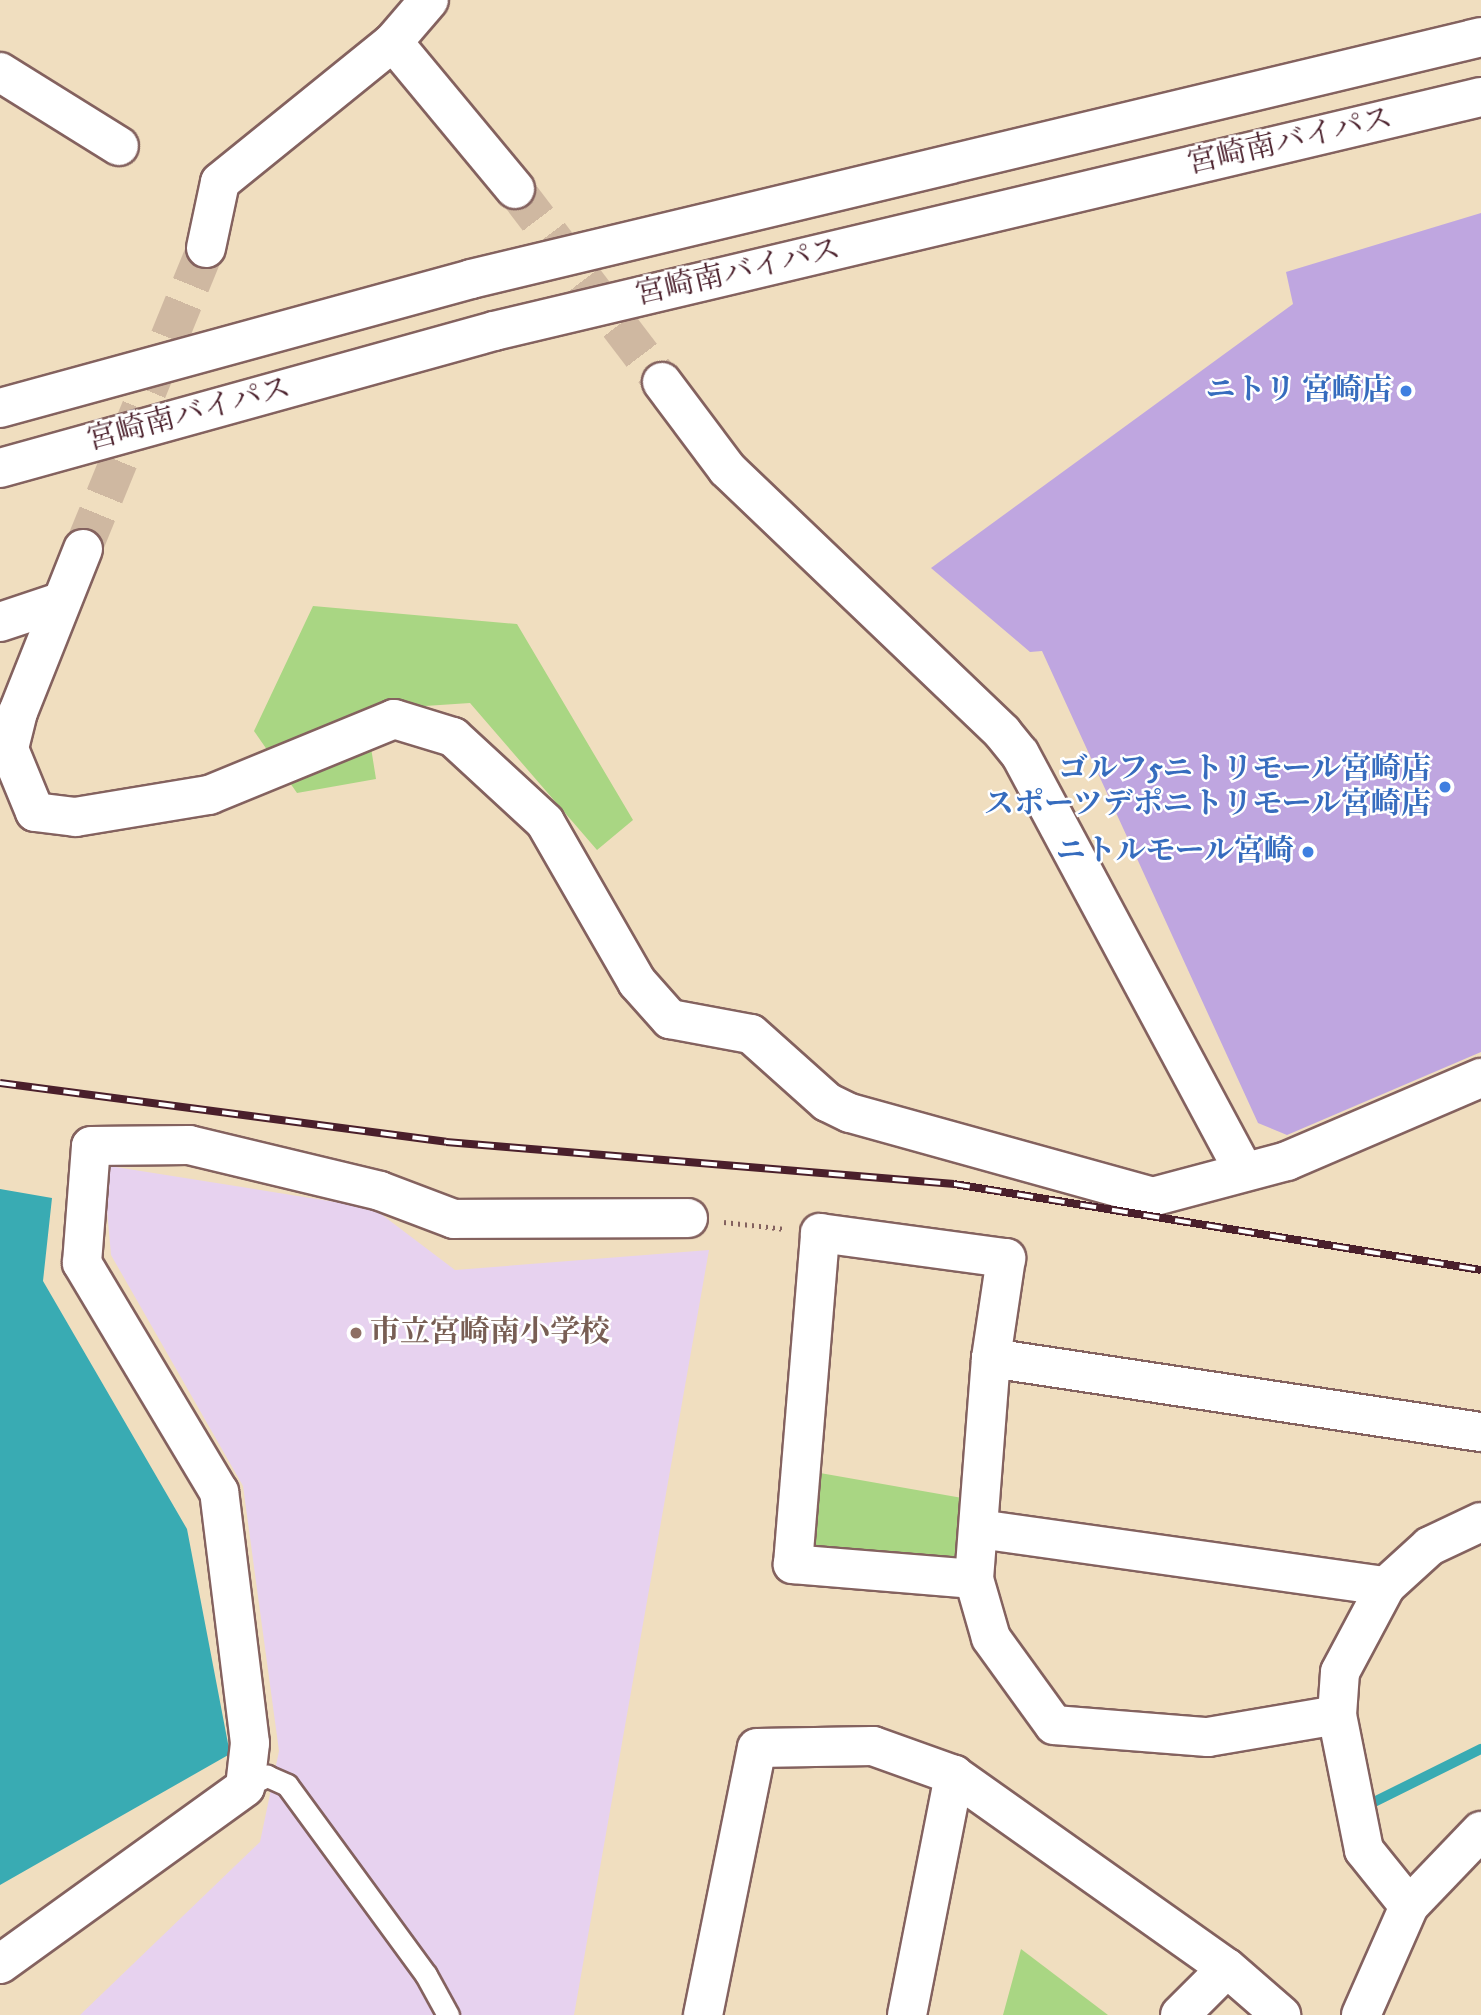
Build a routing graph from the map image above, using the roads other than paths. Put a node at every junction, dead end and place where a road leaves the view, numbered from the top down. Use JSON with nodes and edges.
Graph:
{"nodes":[{"id":1,"x":429,"y":0,"type":"edge"},
{"id":2,"x":1481,"y":37,"type":"edge"},
{"id":3,"x":393,"y":42,"type":"junction"},
{"id":4,"x":0,"y":72,"type":"edge"},
{"id":5,"x":1481,"y":97,"type":"edge"},
{"id":6,"x":119,"y":146,"type":"dead end"},
{"id":7,"x":514,"y":189,"type":"tunnel mouth"},
{"id":8,"x":206,"y":248,"type":"tunnel mouth"},
{"id":9,"x":662,"y":382,"type":"tunnel mouth"},
{"id":10,"x":0,"y":408,"type":"edge"},
{"id":11,"x":0,"y":468,"type":"edge"},
{"id":12,"x":83,"y":549,"type":"tunnel mouth"},
{"id":13,"x":60,"y":602,"type":"junction"},
{"id":14,"x":0,"y":622,"type":"edge"},
{"id":15,"x":5,"y":750,"type":"edge"},
{"id":16,"x":1481,"y":1078,"type":"edge"},
{"id":17,"x":1244,"y":1171,"type":"junction"},
{"id":18,"x":688,"y":1218,"type":"road end"},
{"id":19,"x":991,"y":1358,"type":"junction"},
{"id":20,"x":1481,"y":1432,"type":"edge"},
{"id":21,"x":1481,"y":1522,"type":"edge"},
{"id":22,"x":979,"y":1529,"type":"junction"},
{"id":23,"x":974,"y":1579,"type":"junction"},
{"id":24,"x":1386,"y":1586,"type":"junction"},
{"id":25,"x":1337,"y":1715,"type":"junction"},
{"id":26,"x":954,"y":1775,"type":"junction"},
{"id":27,"x":245,"y":1787,"type":"junction"},
{"id":28,"x":1481,"y":1831,"type":"edge"},
{"id":29,"x":1409,"y":1906,"type":"junction"},
{"id":30,"x":0,"y":1964,"type":"edge"},
{"id":31,"x":1227,"y":1968,"type":"junction"},
{"id":32,"x":1371,"y":2007,"type":"edge"},
{"id":33,"x":448,"y":2015,"type":"edge"},
{"id":34,"x":703,"y":2015,"type":"edge"},
{"id":35,"x":907,"y":2015,"type":"edge"},
{"id":36,"x":1180,"y":2015,"type":"edge"},
{"id":37,"x":1281,"y":2015,"type":"edge"}],
"edges":[{"from":1,"to":3,"type":"main road"},
{"from":2,"to":10,"type":"main road","name":"宮崎南バイパス"},
{"from":3,"to":7,"type":"main road"},
{"from":3,"to":8,"type":"main road"},
{"from":4,"to":6,"type":"main road"},
{"from":5,"to":11,"type":"main road","name":"宮崎南バイパス"},
{"from":9,"to":17,"type":"main road"},
{"from":12,"to":13,"type":"main road"},
{"from":13,"to":14,"type":"main road"},
{"from":13,"to":15,"type":"main road"},
{"from":15,"to":17,"type":"main road"},
{"from":16,"to":17,"type":"main road"},
{"from":18,"to":27,"type":"main road"},
{"from":19,"to":20,"type":"main road"},
{"from":19,"to":22,"type":"main road"},
{"from":19,"to":23,"type":"main road"},
{"from":21,"to":24,"type":"main road"},
{"from":22,"to":23,"type":"main road"},
{"from":22,"to":24,"type":"main road"},
{"from":23,"to":25,"type":"main road"},
{"from":24,"to":25,"type":"main road"},
{"from":25,"to":29,"type":"main road"},
{"from":26,"to":31,"type":"main road"},
{"from":26,"to":34,"type":"main road"},
{"from":26,"to":35,"type":"main road"},
{"from":27,"to":30,"type":"main road"},
{"from":27,"to":33,"type":"lane"},
{"from":28,"to":29,"type":"main road"},
{"from":29,"to":32,"type":"main road"},
{"from":31,"to":36,"type":"main road"},
{"from":31,"to":37,"type":"main road"}]}
